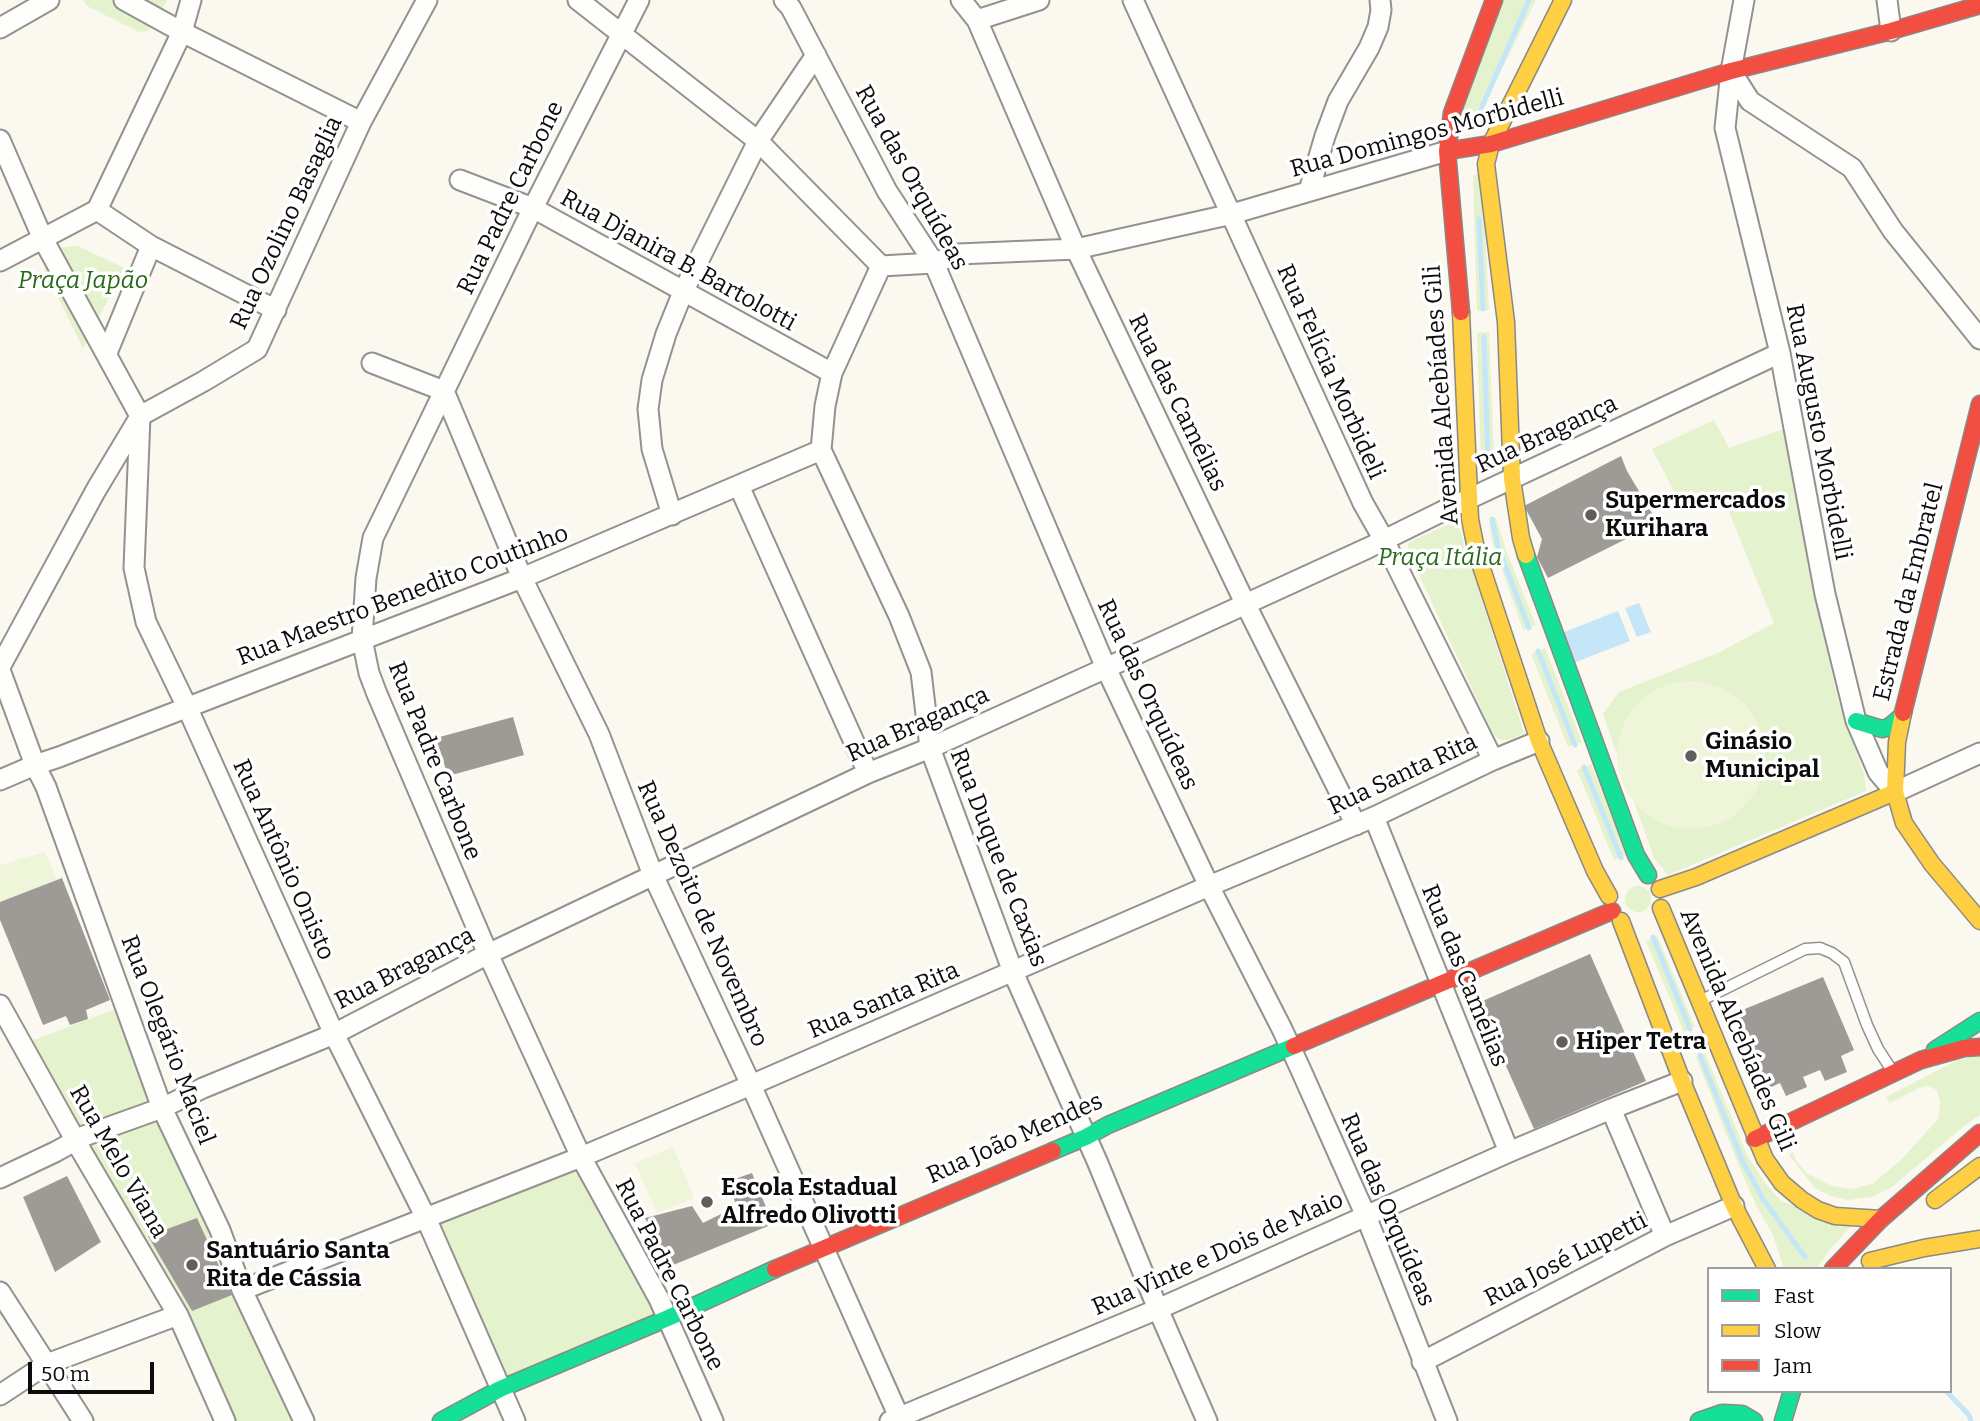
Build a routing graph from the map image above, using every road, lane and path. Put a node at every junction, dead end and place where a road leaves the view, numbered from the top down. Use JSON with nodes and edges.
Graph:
{"nodes":[{"id":1,"x":49,"y":0,"type":"edge"},
{"id":2,"x":124,"y":0,"type":"edge"},
{"id":3,"x":191,"y":0,"type":"edge"},
{"id":4,"x":428,"y":0,"type":"edge"},
{"id":5,"x":578,"y":0,"type":"edge"},
{"id":6,"x":639,"y":0,"type":"edge"},
{"id":7,"x":784,"y":0,"type":"edge"},
{"id":8,"x":961,"y":0,"type":"edge"},
{"id":9,"x":1040,"y":0,"type":"edge"},
{"id":10,"x":1133,"y":0,"type":"edge"},
{"id":11,"x":1380,"y":0,"type":"edge"},
{"id":12,"x":1494,"y":0,"type":"edge"},
{"id":13,"x":1563,"y":0,"type":"edge"},
{"id":14,"x":1744,"y":0,"type":"edge"},
{"id":15,"x":1886,"y":0,"type":"edge"},
{"id":16,"x":1980,"y":5,"type":"edge"},
{"id":17,"x":976,"y":20,"type":"junction"},
{"id":18,"x":0,"y":28,"type":"edge"},
{"id":19,"x":181,"y":32,"type":"junction"},
{"id":20,"x":1891,"y":32,"type":"junction"},
{"id":21,"x":621,"y":34,"type":"junction"},
{"id":22,"x":816,"y":55,"type":"junction"},
{"id":23,"x":1731,"y":71,"type":"junction"},
{"id":24,"x":361,"y":122,"type":"junction"},
{"id":25,"x":0,"y":140,"type":"edge"},
{"id":26,"x":758,"y":141,"type":"junction"},
{"id":27,"x":1491,"y":144,"type":"junction"},
{"id":28,"x":1447,"y":150,"type":"junction"},
{"id":29,"x":460,"y":180,"type":"dead end"},
{"id":30,"x":1309,"y":191,"type":"junction"},
{"id":31,"x":533,"y":208,"type":"junction"},
{"id":32,"x":97,"y":210,"type":"junction"},
{"id":33,"x":1232,"y":214,"type":"junction"},
{"id":34,"x":43,"y":239,"type":"junction"},
{"id":35,"x":151,"y":246,"type":"junction"},
{"id":36,"x":1076,"y":249,"type":"junction"},
{"id":37,"x":0,"y":261,"type":"edge"},
{"id":38,"x":934,"y":263,"type":"junction"},
{"id":39,"x":881,"y":265,"type":"junction"},
{"id":40,"x":683,"y":292,"type":"junction"},
{"id":41,"x":276,"y":310,"type":"junction"},
{"id":42,"x":1980,"y":339,"type":"edge"},
{"id":43,"x":107,"y":353,"type":"junction"},
{"id":44,"x":1780,"y":353,"type":"junction"},
{"id":45,"x":372,"y":363,"type":"dead end"},
{"id":46,"x":832,"y":373,"type":"junction"},
{"id":47,"x":444,"y":391,"type":"junction"},
{"id":48,"x":1980,"y":404,"type":"edge"},
{"id":49,"x":140,"y":416,"type":"junction"},
{"id":50,"x":821,"y":450,"type":"junction"},
{"id":51,"x":1974,"y":451,"type":"edge"},
{"id":52,"x":1512,"y":479,"type":"junction"},
{"id":53,"x":739,"y":486,"type":"junction"},
{"id":54,"x":1468,"y":500,"type":"junction"},
{"id":55,"x":672,"y":515,"type":"junction"},
{"id":56,"x":1384,"y":540,"type":"junction"},
{"id":57,"x":522,"y":578,"type":"junction"},
{"id":58,"x":1245,"y":603,"type":"junction"},
{"id":59,"x":362,"y":639,"type":"junction"},
{"id":60,"x":0,"y":668,"type":"edge"},
{"id":61,"x":1106,"y":668,"type":"junction"},
{"id":62,"x":187,"y":707,"type":"junction"},
{"id":63,"x":1902,"y":716,"type":"junction"},
{"id":64,"x":1856,"y":721,"type":"junction"},
{"id":65,"x":1539,"y":741,"type":"junction"},
{"id":66,"x":930,"y":747,"type":"junction"},
{"id":67,"x":1980,"y":753,"type":"edge"},
{"id":68,"x":1493,"y":760,"type":"junction"},
{"id":69,"x":35,"y":765,"type":"junction"},
{"id":70,"x":867,"y":773,"type":"junction"},
{"id":71,"x":0,"y":780,"type":"edge"},
{"id":72,"x":1895,"y":792,"type":"junction"},
{"id":73,"x":1365,"y":821,"type":"junction"},
{"id":74,"x":1631,"y":873,"type":"dead end"},
{"id":75,"x":653,"y":875,"type":"junction"},
{"id":76,"x":1648,"y":875,"type":"junction"},
{"id":77,"x":1616,"y":881,"type":"dead end"},
{"id":78,"x":1209,"y":886,"type":"junction"},
{"id":79,"x":1660,"y":889,"type":"junction"},
{"id":80,"x":1631,"y":914,"type":"junction"},
{"id":81,"x":1980,"y":921,"type":"edge"},
{"id":82,"x":488,"y":954,"type":"junction"},
{"id":83,"x":1013,"y":972,"type":"junction"},
{"id":84,"x":1441,"y":984,"type":"junction"},
{"id":85,"x":1699,"y":1001,"type":"junction"},
{"id":86,"x":0,"y":1005,"type":"edge"},
{"id":87,"x":1980,"y":1021,"type":"edge"},
{"id":88,"x":334,"y":1034,"type":"junction"},
{"id":89,"x":1980,"y":1047,"type":"edge"},
{"id":90,"x":1290,"y":1048,"type":"junction"},
{"id":91,"x":1922,"y":1059,"type":"junction"},
{"id":92,"x":1893,"y":1072,"type":"junction"},
{"id":93,"x":1682,"y":1081,"type":"junction"},
{"id":94,"x":751,"y":1085,"type":"junction"},
{"id":95,"x":162,"y":1108,"type":"junction"},
{"id":96,"x":1611,"y":1109,"type":"junction"},
{"id":97,"x":1980,"y":1133,"type":"edge"},
{"id":98,"x":1086,"y":1137,"type":"junction"},
{"id":99,"x":1755,"y":1139,"type":"junction"},
{"id":100,"x":76,"y":1140,"type":"junction"},
{"id":101,"x":1509,"y":1152,"type":"junction"},
{"id":102,"x":582,"y":1157,"type":"junction"},
{"id":103,"x":1980,"y":1166,"type":"edge"},
{"id":104,"x":0,"y":1178,"type":"edge"},
{"id":105,"x":1734,"y":1206,"type":"junction"},
{"id":106,"x":1927,"y":1206,"type":"dead end"},
{"id":107,"x":1366,"y":1216,"type":"junction"},
{"id":108,"x":426,"y":1218,"type":"junction"},
{"id":109,"x":1881,"y":1219,"type":"junction"},
{"id":110,"x":1665,"y":1236,"type":"junction"},
{"id":111,"x":1891,"y":1238,"type":"dead end"},
{"id":112,"x":1980,"y":1239,"type":"edge"},
{"id":113,"x":824,"y":1248,"type":"junction"},
{"id":114,"x":1866,"y":1265,"type":"edge"},
{"id":115,"x":1766,"y":1267,"type":"edge"},
{"id":116,"x":1835,"y":1267,"type":"edge"},
{"id":117,"x":242,"y":1290,"type":"junction"},
{"id":118,"x":0,"y":1292,"type":"edge"},
{"id":119,"x":1158,"y":1309,"type":"junction"},
{"id":120,"x":178,"y":1315,"type":"junction"},
{"id":121,"x":668,"y":1318,"type":"junction"},
{"id":122,"x":1422,"y":1362,"type":"junction"},
{"id":123,"x":47,"y":1364,"type":"junction"},
{"id":124,"x":500,"y":1389,"type":"junction"},
{"id":125,"x":1791,"y":1393,"type":"edge"},
{"id":126,"x":0,"y":1395,"type":"edge"},
{"id":127,"x":1720,"y":1399,"type":"dead end"},
{"id":128,"x":895,"y":1419,"type":"edge"},
{"id":129,"x":83,"y":1421,"type":"edge"},
{"id":130,"x":225,"y":1421,"type":"edge"},
{"id":131,"x":304,"y":1421,"type":"edge"},
{"id":132,"x":441,"y":1421,"type":"edge"},
{"id":133,"x":515,"y":1421,"type":"edge"},
{"id":134,"x":713,"y":1421,"type":"edge"},
{"id":135,"x":1207,"y":1421,"type":"edge"},
{"id":136,"x":1447,"y":1421,"type":"edge"},
{"id":137,"x":1697,"y":1421,"type":"edge"},
{"id":138,"x":1754,"y":1421,"type":"edge"},
{"id":139,"x":1783,"y":1421,"type":"edge"}],
"edges":[{"from":1,"to":18,"type":"street"},
{"from":2,"to":19,"type":"street"},
{"from":3,"to":19,"type":"street"},
{"from":4,"to":24,"type":"street","name":"Rua Ozolino Basaglia"},
{"from":5,"to":21,"type":"street"},
{"from":6,"to":21,"type":"street","name":"Rua Padre Carbone"},
{"from":7,"to":22,"type":"street","name":"Rua das Orquídeas"},
{"from":8,"to":17,"type":"street","name":"Rua das Camélias"},
{"from":9,"to":17,"type":"street"},
{"from":10,"to":33,"type":"street","name":"Rua Felícia Morbideli"},
{"from":11,"to":30,"type":"street"},
{"from":12,"to":28,"type":"street","name":"Avenida Alcebíades Gili"},
{"from":13,"to":27,"type":"street"},
{"from":14,"to":23,"type":"street","name":"Rua Augusto Morbidelli"},
{"from":15,"to":20,"type":"street"},
{"from":16,"to":20,"type":"street","name":"Rua Domingos Morbidelli"},
{"from":17,"to":36,"type":"street","name":"Rua das Camélias"},
{"from":19,"to":24,"type":"street"},
{"from":19,"to":32,"type":"street"},
{"from":20,"to":23,"type":"street","name":"Rua Domingos Morbidelli"},
{"from":21,"to":26,"type":"street"},
{"from":21,"to":31,"type":"street","name":"Rua Padre Carbone"},
{"from":22,"to":26,"type":"street"},
{"from":22,"to":38,"type":"street","name":"Rua das Orquídeas"},
{"from":23,"to":27,"type":"street","name":"Rua Domingos Morbidelli"},
{"from":23,"to":42,"type":"street"},
{"from":23,"to":44,"type":"street","name":"Rua Augusto Morbidelli"},
{"from":24,"to":41,"type":"street","name":"Rua Ozolino Basaglia"},
{"from":25,"to":34,"type":"street"},
{"from":26,"to":39,"type":"street"},
{"from":26,"to":40,"type":"street"},
{"from":27,"to":28,"type":"street","name":"Rua Domingos Morbidelli"},
{"from":27,"to":52,"type":"street"},
{"from":28,"to":30,"type":"street","name":"Rua Domingos Morbidelli"},
{"from":28,"to":54,"type":"street","name":"Avenida Alcebíades Gili"},
{"from":29,"to":31,"type":"street","name":"Rua Djanira B. Bartolotti"},
{"from":30,"to":33,"type":"street","name":"Rua Domingos Morbidelli"},
{"from":31,"to":40,"type":"street","name":"Rua Djanira B. Bartolotti"},
{"from":31,"to":47,"type":"street","name":"Rua Padre Carbone"},
{"from":32,"to":34,"type":"street"},
{"from":32,"to":35,"type":"street"},
{"from":33,"to":36,"type":"street","name":"Rua Domingos Morbidelli"},
{"from":33,"to":56,"type":"street","name":"Rua Felícia Morbideli"},
{"from":34,"to":37,"type":"street"},
{"from":34,"to":43,"type":"street"},
{"from":35,"to":41,"type":"street"},
{"from":35,"to":43,"type":"street"},
{"from":36,"to":38,"type":"street","name":"Rua Domingos Morbidelli"},
{"from":36,"to":58,"type":"street","name":"Rua das Camélias"},
{"from":38,"to":39,"type":"street","name":"Rua Domingos Morbidelli"},
{"from":38,"to":61,"type":"street","name":"Rua das Orquídeas"},
{"from":39,"to":46,"type":"street"},
{"from":40,"to":46,"type":"street","name":"Rua Djanira B. Bartolotti"},
{"from":40,"to":55,"type":"street"},
{"from":41,"to":49,"type":"street","name":"Rua Ozolino Basaglia"},
{"from":43,"to":49,"type":"street"},
{"from":44,"to":52,"type":"street","name":"Rua Bragança"},
{"from":44,"to":64,"type":"street","name":"Rua Augusto Morbidelli"},
{"from":45,"to":47,"type":"street"},
{"from":46,"to":50,"type":"street"},
{"from":47,"to":57,"type":"street","name":"Rua Dezoito de Novembro"},
{"from":47,"to":59,"type":"street","name":"Rua Padre Carbone"},
{"from":48,"to":51,"type":"street","name":"Estrada da Embratel"},
{"from":49,"to":60,"type":"street"},
{"from":49,"to":62,"type":"street","name":"Rua Antônio Onisto"},
{"from":50,"to":53,"type":"street","name":"Rua Maestro Benedito Coutinho"},
{"from":50,"to":66,"type":"street","name":"Rua Duque de Caxias"},
{"from":51,"to":63,"type":"street","name":"Estrada da Embratel"},
{"from":52,"to":54,"type":"street","name":"Rua Bragança"},
{"from":52,"to":76,"type":"street"},
{"from":53,"to":55,"type":"street","name":"Rua Maestro Benedito Coutinho"},
{"from":53,"to":70,"type":"street"},
{"from":54,"to":56,"type":"street","name":"Rua Bragança"},
{"from":54,"to":65,"type":"street","name":"Avenida Alcebíades Gili"},
{"from":55,"to":57,"type":"street","name":"Rua Maestro Benedito Coutinho"},
{"from":56,"to":58,"type":"street","name":"Rua Bragança"},
{"from":56,"to":68,"type":"street","name":"Rua Felícia Morbideli"},
{"from":57,"to":59,"type":"street","name":"Rua Maestro Benedito Coutinho"},
{"from":57,"to":75,"type":"street","name":"Rua Dezoito de Novembro"},
{"from":58,"to":61,"type":"street","name":"Rua Bragança"},
{"from":58,"to":73,"type":"street","name":"Rua das Camélias"},
{"from":59,"to":62,"type":"street","name":"Rua Maestro Benedito Coutinho"},
{"from":59,"to":82,"type":"street","name":"Rua Padre Carbone"},
{"from":60,"to":69,"type":"street","name":"Rua Olegário Maciel"},
{"from":61,"to":66,"type":"street","name":"Rua Bragança"},
{"from":61,"to":78,"type":"street","name":"Rua das Orquídeas"},
{"from":62,"to":69,"type":"street","name":"Rua Maestro Benedito Coutinho"},
{"from":62,"to":88,"type":"street","name":"Rua Antônio Onisto"},
{"from":63,"to":64,"type":"street"},
{"from":63,"to":72,"type":"street","name":"Estrada da Embratel"},
{"from":64,"to":72,"type":"street","name":"Rua Augusto Morbidelli"},
{"from":65,"to":68,"type":"street","name":"Rua Santa Rita"},
{"from":65,"to":80,"type":"street","name":"Avenida Alcebíades Gili"},
{"from":66,"to":70,"type":"street","name":"Rua Bragança"},
{"from":66,"to":83,"type":"street","name":"Rua Duque de Caxias"},
{"from":67,"to":72,"type":"street"},
{"from":68,"to":73,"type":"street","name":"Rua Santa Rita"},
{"from":69,"to":71,"type":"street","name":"Rua Maestro Benedito Coutinho"},
{"from":69,"to":95,"type":"street","name":"Rua Olegário Maciel"},
{"from":70,"to":75,"type":"street","name":"Rua Bragança"},
{"from":72,"to":79,"type":"street"},
{"from":72,"to":81,"type":"street","name":"Estrada da Embratel"},
{"from":73,"to":78,"type":"street","name":"Rua Santa Rita"},
{"from":73,"to":84,"type":"street","name":"Rua das Camélias"},
{"from":74,"to":76,"type":"street"},
{"from":75,"to":82,"type":"street","name":"Rua Bragança"},
{"from":75,"to":94,"type":"street","name":"Rua Dezoito de Novembro"},
{"from":76,"to":79,"type":"street"},
{"from":77,"to":80,"type":"street"},
{"from":78,"to":83,"type":"street","name":"Rua Santa Rita"},
{"from":78,"to":90,"type":"street","name":"Rua das Orquídeas"},
{"from":79,"to":80,"type":"street"},
{"from":80,"to":84,"type":"street","name":"Rua João Mendes"},
{"from":80,"to":85,"type":"street","name":"Avenida Alcebíades Gili"},
{"from":80,"to":93,"type":"street","name":"Avenida Alcebíades Gili"},
{"from":82,"to":88,"type":"street","name":"Rua Bragança"},
{"from":82,"to":102,"type":"street","name":"Rua Padre Carbone"},
{"from":83,"to":94,"type":"street","name":"Rua Santa Rita"},
{"from":83,"to":98,"type":"street","name":"Rua Duque de Caxias"},
{"from":84,"to":90,"type":"street","name":"Rua João Mendes"},
{"from":84,"to":101,"type":"street","name":"Rua das Camélias"},
{"from":85,"to":92,"type":"lane"},
{"from":85,"to":99,"type":"street","name":"Avenida Alcebíades Gili"},
{"from":86,"to":100,"type":"street","name":"Rua Melo Viana"},
{"from":87,"to":91,"type":"street"},
{"from":88,"to":95,"type":"street","name":"Rua Bragança"},
{"from":88,"to":108,"type":"street","name":"Rua Antônio Onisto"},
{"from":89,"to":91,"type":"street"},
{"from":90,"to":98,"type":"street","name":"Rua João Mendes"},
{"from":90,"to":107,"type":"street","name":"Rua das Orquídeas"},
{"from":91,"to":92,"type":"street"},
{"from":92,"to":99,"type":"street"},
{"from":93,"to":96,"type":"street","name":"Rua Vinte e Dois de Maio"},
{"from":93,"to":105,"type":"street","name":"Avenida Alcebíades Gili"},
{"from":94,"to":102,"type":"street","name":"Rua Santa Rita"},
{"from":94,"to":113,"type":"street","name":"Rua Dezoito de Novembro"},
{"from":95,"to":100,"type":"street","name":"Rua Bragança"},
{"from":95,"to":117,"type":"street","name":"Rua Olegário Maciel"},
{"from":96,"to":101,"type":"street","name":"Rua Vinte e Dois de Maio"},
{"from":96,"to":110,"type":"street"},
{"from":97,"to":109,"type":"street"},
{"from":98,"to":113,"type":"street","name":"Rua João Mendes"},
{"from":98,"to":119,"type":"street","name":"Rua Duque de Caxias"},
{"from":99,"to":109,"type":"street","name":"Avenida Alcebíades Gili"},
{"from":100,"to":104,"type":"street","name":"Rua Bragança"},
{"from":100,"to":120,"type":"street","name":"Rua Melo Viana"},
{"from":101,"to":107,"type":"street","name":"Rua Vinte e Dois de Maio"},
{"from":102,"to":108,"type":"street","name":"Rua Santa Rita"},
{"from":102,"to":121,"type":"street","name":"Rua Padre Carbone"},
{"from":103,"to":106,"type":"street"},
{"from":105,"to":110,"type":"street","name":"Rua José Lupetti"},
{"from":105,"to":115,"type":"street","name":"Avenida Alcebíades Gili"},
{"from":107,"to":119,"type":"street","name":"Rua Vinte e Dois de Maio"},
{"from":107,"to":122,"type":"street","name":"Rua das Orquídeas"},
{"from":108,"to":117,"type":"street","name":"Rua Santa Rita"},
{"from":108,"to":124,"type":"street","name":"Rua Antônio Onisto"},
{"from":109,"to":116,"type":"street"},
{"from":110,"to":122,"type":"street","name":"Rua José Lupetti"},
{"from":111,"to":114,"type":"street"},
{"from":112,"to":114,"type":"street"},
{"from":113,"to":121,"type":"street","name":"Rua João Mendes"},
{"from":113,"to":128,"type":"street","name":"Rua Dezoito de Novembro"},
{"from":117,"to":131,"type":"street","name":"Rua Olegário Maciel"},
{"from":118,"to":123,"type":"street"},
{"from":119,"to":128,"type":"street","name":"Rua Vinte e Dois de Maio"},
{"from":119,"to":135,"type":"street","name":"Rua Duque de Caxias"},
{"from":120,"to":123,"type":"street"},
{"from":120,"to":130,"type":"street","name":"Rua Melo Viana"},
{"from":121,"to":124,"type":"street","name":"Rua João Mendes"},
{"from":121,"to":134,"type":"street","name":"Rua Padre Carbone"},
{"from":122,"to":136,"type":"street","name":"Rua das Orquídeas"},
{"from":123,"to":126,"type":"street"},
{"from":123,"to":129,"type":"street"},
{"from":124,"to":132,"type":"street","name":"Rua João Mendes"},
{"from":124,"to":133,"type":"street","name":"Rua Antônio Onisto"},
{"from":125,"to":139,"type":"street"},
{"from":127,"to":137,"type":"street"},
{"from":137,"to":138,"type":"street"}]}
